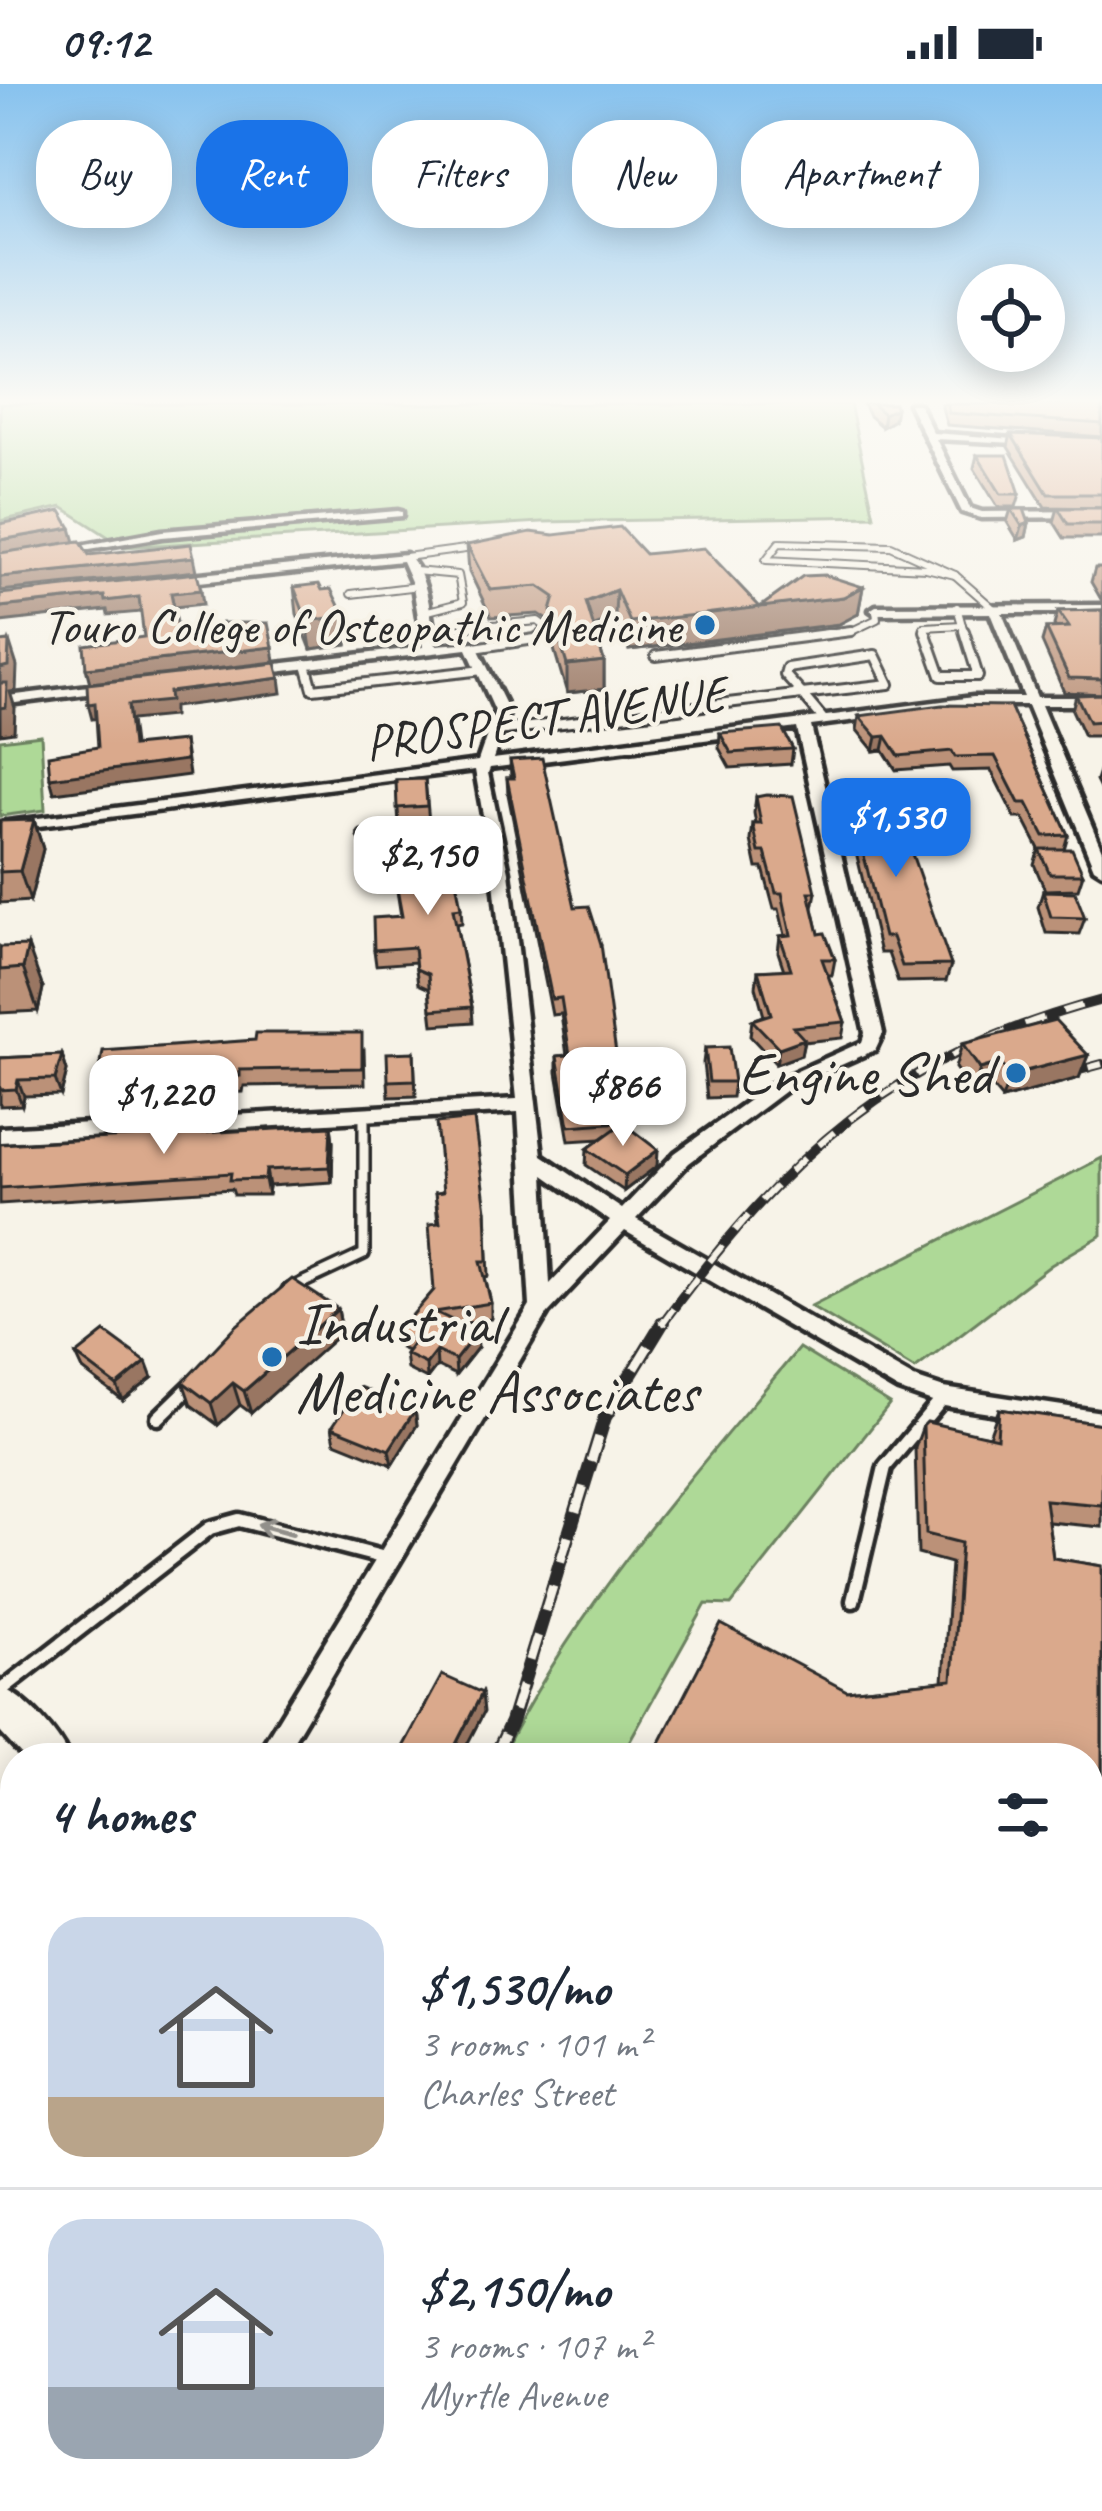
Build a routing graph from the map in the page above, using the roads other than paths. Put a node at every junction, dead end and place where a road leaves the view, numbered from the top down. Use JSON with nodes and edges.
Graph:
{"nodes":[{"id":1,"x":360,"y":517,"type":"edge"},
{"id":2,"x":491,"y":547,"type":"edge"},
{"id":3,"x":51,"y":553,"type":"edge"},
{"id":4,"x":403,"y":557,"type":"junction"},
{"id":5,"x":955,"y":575,"type":"junction"},
{"id":6,"x":417,"y":579,"type":"junction"},
{"id":7,"x":158,"y":583,"type":"edge"},
{"id":8,"x":351,"y":594,"type":"dead end"},
{"id":9,"x":957,"y":607,"type":"junction"},
{"id":10,"x":994,"y":609,"type":"junction"},
{"id":11,"x":1102,"y":609,"type":"edge"},
{"id":12,"x":876,"y":610,"type":"joint"},
{"id":13,"x":424,"y":612,"type":"junction"},
{"id":14,"x":962,"y":625,"type":"junction"},
{"id":15,"x":428,"y":640,"type":"junction"},
{"id":16,"x":474,"y":648,"type":"junction"},
{"id":17,"x":656,"y":656,"type":"dead end"},
{"id":18,"x":306,"y":664,"type":"junction"},
{"id":19,"x":483,"y":670,"type":"junction"},
{"id":20,"x":235,"y":673,"type":"edge"},
{"id":21,"x":141,"y":684,"type":"edge"},
{"id":22,"x":798,"y":692,"type":"junction"},
{"id":23,"x":1035,"y":700,"type":"junction"},
{"id":24,"x":1102,"y":700,"type":"edge"},
{"id":25,"x":0,"y":701,"type":"edge"},
{"id":26,"x":824,"y":720,"type":"junction"},
{"id":27,"x":803,"y":722,"type":"junction"},
{"id":28,"x":497,"y":731,"type":"junction"},
{"id":29,"x":486,"y":763,"type":"junction"},
{"id":30,"x":1094,"y":820,"type":"edge"},
{"id":31,"x":491,"y":825,"type":"junction"},
{"id":32,"x":0,"y":827,"type":"edge"},
{"id":33,"x":363,"y":835,"type":"dead end"},
{"id":34,"x":1102,"y":868,"type":"edge"},
{"id":35,"x":524,"y":1105,"type":"junction"},
{"id":36,"x":364,"y":1117,"type":"junction"},
{"id":37,"x":0,"y":1136,"type":"edge"},
{"id":38,"x":533,"y":1158,"type":"junction"},
{"id":39,"x":621,"y":1219,"type":"junction"},
{"id":40,"x":271,"y":1306,"type":"edge"},
{"id":41,"x":542,"y":1307,"type":"junction"},
{"id":42,"x":207,"y":1370,"type":"edge"},
{"id":43,"x":944,"y":1397,"type":"junction"},
{"id":44,"x":158,"y":1418,"type":"dead end"},
{"id":45,"x":1097,"y":1419,"type":"edge"},
{"id":46,"x":389,"y":1559,"type":"junction"},
{"id":47,"x":854,"y":1601,"type":"dead end"},
{"id":48,"x":0,"y":1691,"type":"edge"},
{"id":49,"x":0,"y":1705,"type":"edge"},
{"id":50,"x":36,"y":1743,"type":"edge"},
{"id":51,"x":277,"y":1743,"type":"edge"}],
"edges":[{"from":1,"to":3,"type":"street"},
{"from":2,"to":4,"type":"lane"},
{"from":4,"to":6,"type":"street"},
{"from":4,"to":7,"type":"street"},
{"from":5,"to":5,"type":"lane"},
{"from":5,"to":10,"type":"lane"},
{"from":6,"to":8,"type":"lane"},
{"from":6,"to":13,"type":"street"},
{"from":6,"to":13,"type":"lane"},
{"from":9,"to":10,"type":"street"},
{"from":9,"to":12,"type":"street"},
{"from":9,"to":14,"type":"lane"},
{"from":10,"to":11,"type":"street"},
{"from":10,"to":23,"type":"street"},
{"from":12,"to":17,"type":"lane"},
{"from":13,"to":15,"type":"street"},
{"from":14,"to":14,"type":"lane"},
{"from":15,"to":16,"type":"street"},
{"from":15,"to":16,"type":"lane"},
{"from":15,"to":18,"type":"street"},
{"from":16,"to":19,"type":"street"},
{"from":18,"to":19,"type":"lane"},
{"from":18,"to":20,"type":"street"},
{"from":19,"to":28,"type":"street"},
{"from":21,"to":25,"type":"street"},
{"from":22,"to":22,"type":"lane"},
{"from":22,"to":26,"type":"lane"},
{"from":22,"to":28,"type":"lane"},
{"from":23,"to":24,"type":"street","name":"PROSPECT AVENUE"},
{"from":23,"to":26,"type":"street","name":"PROSPECT AVENUE"},
{"from":23,"to":30,"type":"street"},
{"from":26,"to":27,"type":"street","name":"PROSPECT AVENUE"},
{"from":27,"to":29,"type":"street","name":"PROSPECT AVENUE"},
{"from":27,"to":39,"type":"street"},
{"from":28,"to":29,"type":"street"},
{"from":29,"to":31,"type":"street"},
{"from":29,"to":32,"type":"street","name":"PROSPECT AVENUE"},
{"from":30,"to":34,"type":"street"},
{"from":31,"to":33,"type":"lane"},
{"from":31,"to":35,"type":"street"},
{"from":35,"to":36,"type":"street"},
{"from":35,"to":38,"type":"street"},
{"from":36,"to":37,"type":"street"},
{"from":36,"to":40,"type":"lane"},
{"from":38,"to":39,"type":"street"},
{"from":38,"to":41,"type":"street"},
{"from":39,"to":41,"type":"street"},
{"from":39,"to":43,"type":"street"},
{"from":41,"to":46,"type":"street"},
{"from":42,"to":44,"type":"lane"},
{"from":43,"to":45,"type":"street"},
{"from":43,"to":47,"type":"lane"},
{"from":46,"to":48,"type":"lane","one_way":true},
{"from":46,"to":51,"type":"street"},
{"from":49,"to":50,"type":"main road"}]}
